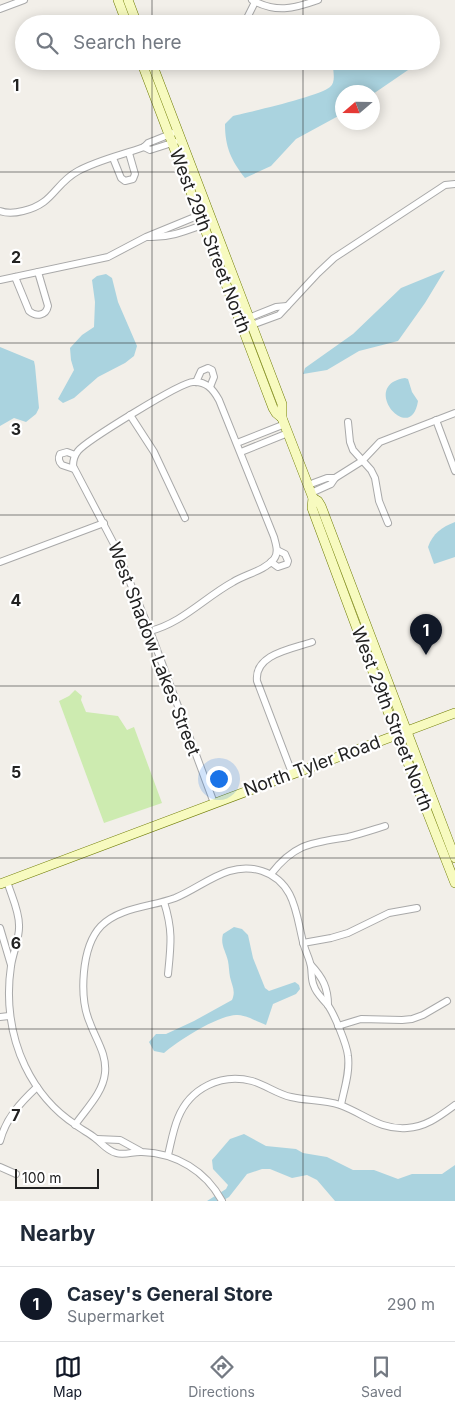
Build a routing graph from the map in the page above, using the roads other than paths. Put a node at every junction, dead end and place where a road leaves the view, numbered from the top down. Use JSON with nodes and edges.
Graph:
{"nodes":[{"id":1,"x":24,"y":0,"type":"edge"},
{"id":2,"x":118,"y":0,"type":"edge"},
{"id":3,"x":128,"y":0,"type":"edge"},
{"id":4,"x":318,"y":0,"type":"edge"},
{"id":5,"x":254,"y":1,"type":"edge"},
{"id":6,"x":0,"y":9,"type":"edge"},
{"id":7,"x":127,"y":15,"type":"edge"},
{"id":8,"x":128,"y":15,"type":"edge"},
{"id":9,"x":248,"y":15,"type":"edge"},
{"id":10,"x":146,"y":70,"type":"edge"},
{"id":11,"x":154,"y":70,"type":"edge"},
{"id":12,"x":175,"y":137,"type":"junction"},
{"id":13,"x":128,"y":153,"type":"junction"},
{"id":14,"x":113,"y":158,"type":"junction"},
{"id":15,"x":455,"y":184,"type":"edge"},
{"id":16,"x":0,"y":211,"type":"edge"},
{"id":17,"x":203,"y":213,"type":"junction"},
{"id":18,"x":207,"y":223,"type":"junction"},
{"id":19,"x":146,"y":236,"type":"junction"},
{"id":20,"x":38,"y":272,"type":"junction"},
{"id":21,"x":15,"y":277,"type":"junction"},
{"id":22,"x":0,"y":280,"type":"edge"},
{"id":23,"x":288,"y":306,"type":"junction"},
{"id":24,"x":266,"y":311,"type":"junction"},
{"id":25,"x":269,"y":318,"type":"junction"},
{"id":26,"x":246,"y":323,"type":"junction"},
{"id":27,"x":196,"y":382,"type":"junction"},
{"id":28,"x":210,"y":387,"type":"junction"},
{"id":29,"x":455,"y":413,"type":"edge"},
{"id":30,"x":130,"y":415,"type":"junction"},
{"id":31,"x":436,"y":420,"type":"junction"},
{"id":32,"x":284,"y":421,"type":"junction"},
{"id":33,"x":348,"y":422,"type":"dead end"},
{"id":34,"x":288,"y":433,"type":"junction"},
{"id":35,"x":237,"y":443,"type":"junction"},
{"id":36,"x":241,"y":452,"type":"junction"},
{"id":37,"x":75,"y":455,"type":"junction"},
{"id":38,"x":362,"y":461,"type":"junction"},
{"id":39,"x":74,"y":469,"type":"junction"},
{"id":40,"x":455,"y":471,"type":"edge"},
{"id":41,"x":310,"y":492,"type":"junction"},
{"id":42,"x":185,"y":518,"type":"dead end"},
{"id":43,"x":104,"y":523,"type":"junction"},
{"id":44,"x":388,"y":523,"type":"dead end"},
{"id":45,"x":277,"y":550,"type":"junction"},
{"id":46,"x":0,"y":562,"type":"edge"},
{"id":47,"x":271,"y":562,"type":"junction"},
{"id":48,"x":360,"y":623,"type":"junction"},
{"id":49,"x":150,"y":632,"type":"junction"},
{"id":50,"x":312,"y":642,"type":"dead end"},
{"id":51,"x":455,"y":713,"type":"edge"},
{"id":52,"x":407,"y":731,"type":"junction"},
{"id":53,"x":398,"y":734,"type":"junction"},
{"id":54,"x":292,"y":773,"type":"junction"},
{"id":55,"x":214,"y":803,"type":"junction"},
{"id":56,"x":385,"y":826,"type":"dead end"},
{"id":57,"x":455,"y":858,"type":"edge"},
{"id":58,"x":271,"y":874,"type":"junction"},
{"id":59,"x":3,"y":883,"type":"edge"},
{"id":60,"x":455,"y":883,"type":"edge"},
{"id":61,"x":164,"y":902,"type":"junction"},
{"id":62,"x":417,"y":908,"type":"dead end"},
{"id":63,"x":0,"y":928,"type":"edge"},
{"id":64,"x":303,"y":943,"type":"junction"},
{"id":65,"x":311,"y":965,"type":"junction"},
{"id":66,"x":11,"y":966,"type":"junction"},
{"id":67,"x":168,"y":974,"type":"dead end"},
{"id":68,"x":447,"y":1001,"type":"dead end"},
{"id":69,"x":328,"y":1005,"type":"junction"},
{"id":70,"x":9,"y":1016,"type":"junction"},
{"id":71,"x":0,"y":1017,"type":"edge"},
{"id":72,"x":338,"y":1026,"type":"junction"},
{"id":73,"x":37,"y":1087,"type":"junction"},
{"id":74,"x":341,"y":1105,"type":"junction"},
{"id":75,"x":455,"y":1105,"type":"edge"},
{"id":76,"x":75,"y":1125,"type":"junction"},
{"id":77,"x":2,"y":1128,"type":"edge"},
{"id":78,"x":97,"y":1139,"type":"junction"},
{"id":79,"x":0,"y":1141,"type":"edge"},
{"id":80,"x":140,"y":1151,"type":"junction"},
{"id":81,"x":168,"y":1155,"type":"junction"},
{"id":82,"x":0,"y":1167,"type":"edge"},
{"id":83,"x":16,"y":1174,"type":"dead end"},
{"id":84,"x":222,"y":1201,"type":"edge"}],
"edges":[{"from":1,"to":6,"type":"street"},
{"from":2,"to":7,"type":"main road"},
{"from":3,"to":8,"type":"main road"},
{"from":4,"to":5,"type":"street"},
{"from":5,"to":9,"type":"street"},
{"from":10,"to":12,"type":"main road","name":"West 29th Street North"},
{"from":11,"to":12,"type":"main road","name":"West 29th Street North"},
{"from":12,"to":13,"type":"street"},
{"from":12,"to":17,"type":"main road","name":"West 29th Street North"},
{"from":13,"to":14,"type":"street"},
{"from":13,"to":14,"type":"street"},
{"from":14,"to":16,"type":"street"},
{"from":15,"to":23,"type":"street"},
{"from":17,"to":18,"type":"main road","name":"West 29th Street North"},
{"from":17,"to":19,"type":"street"},
{"from":18,"to":19,"type":"street"},
{"from":18,"to":26,"type":"main road","name":"West 29th Street North"},
{"from":19,"to":20,"type":"street"},
{"from":20,"to":21,"type":"street"},
{"from":20,"to":21,"type":"street"},
{"from":21,"to":22,"type":"street"},
{"from":23,"to":24,"type":"street"},
{"from":23,"to":25,"type":"street"},
{"from":24,"to":25,"type":"street"},
{"from":24,"to":26,"type":"street"},
{"from":25,"to":26,"type":"street"},
{"from":26,"to":32,"type":"main road","name":"West 29th Street North"},
{"from":27,"to":28,"type":"street"},
{"from":27,"to":28,"type":"street"},
{"from":27,"to":30,"type":"street"},
{"from":28,"to":35,"type":"street"},
{"from":29,"to":31,"type":"street"},
{"from":30,"to":37,"type":"street"},
{"from":30,"to":42,"type":"street"},
{"from":31,"to":38,"type":"street"},
{"from":31,"to":40,"type":"street"},
{"from":32,"to":34,"type":"main road","name":"West 29th Street North"},
{"from":32,"to":35,"type":"street"},
{"from":33,"to":38,"type":"street"},
{"from":34,"to":36,"type":"street"},
{"from":34,"to":41,"type":"main road","name":"West 29th Street North"},
{"from":35,"to":36,"type":"street"},
{"from":36,"to":45,"type":"street"},
{"from":37,"to":39,"type":"street"},
{"from":37,"to":39,"type":"street","name":"West Shadow Lakes Street"},
{"from":38,"to":41,"type":"street"},
{"from":38,"to":44,"type":"street"},
{"from":39,"to":43,"type":"street","name":"West Shadow Lakes Street"},
{"from":41,"to":48,"type":"main road","name":"West 29th Street North"},
{"from":43,"to":46,"type":"street"},
{"from":43,"to":49,"type":"street","name":"West Shadow Lakes Street"},
{"from":45,"to":47,"type":"street"},
{"from":45,"to":47,"type":"street"},
{"from":47,"to":49,"type":"street"},
{"from":48,"to":52,"type":"main road","name":"West 29th Street North"},
{"from":48,"to":53,"type":"main road","name":"West 29th Street North"},
{"from":49,"to":55,"type":"street","name":"West Shadow Lakes Street"},
{"from":50,"to":54,"type":"street"},
{"from":51,"to":52,"type":"main road","name":"North Tyler Road"},
{"from":52,"to":53,"type":"main road","name":"North Tyler Road"},
{"from":52,"to":57,"type":"main road","name":"West 29th Street North"},
{"from":53,"to":54,"type":"main road","name":"North Tyler Road"},
{"from":53,"to":60,"type":"main road","name":"West 29th Street North"},
{"from":54,"to":55,"type":"main road","name":"North Tyler Road"},
{"from":55,"to":59,"type":"main road","name":"North Tyler Road"},
{"from":56,"to":58,"type":"street"},
{"from":58,"to":61,"type":"street"},
{"from":58,"to":64,"type":"street"},
{"from":59,"to":66,"type":"street"},
{"from":61,"to":67,"type":"street"},
{"from":61,"to":76,"type":"street"},
{"from":62,"to":64,"type":"street"},
{"from":63,"to":66,"type":"street"},
{"from":64,"to":65,"type":"street"},
{"from":65,"to":69,"type":"street"},
{"from":65,"to":69,"type":"street"},
{"from":66,"to":70,"type":"street"},
{"from":68,"to":72,"type":"street"},
{"from":69,"to":72,"type":"street"},
{"from":70,"to":71,"type":"street"},
{"from":70,"to":73,"type":"street"},
{"from":72,"to":74,"type":"street"},
{"from":73,"to":76,"type":"street"},
{"from":73,"to":77,"type":"street"},
{"from":74,"to":75,"type":"street"},
{"from":74,"to":81,"type":"street"},
{"from":76,"to":78,"type":"street"},
{"from":77,"to":79,"type":"street"},
{"from":78,"to":80,"type":"street"},
{"from":78,"to":80,"type":"street"},
{"from":80,"to":81,"type":"street"},
{"from":81,"to":84,"type":"street"},
{"from":82,"to":83,"type":"street"}]}
